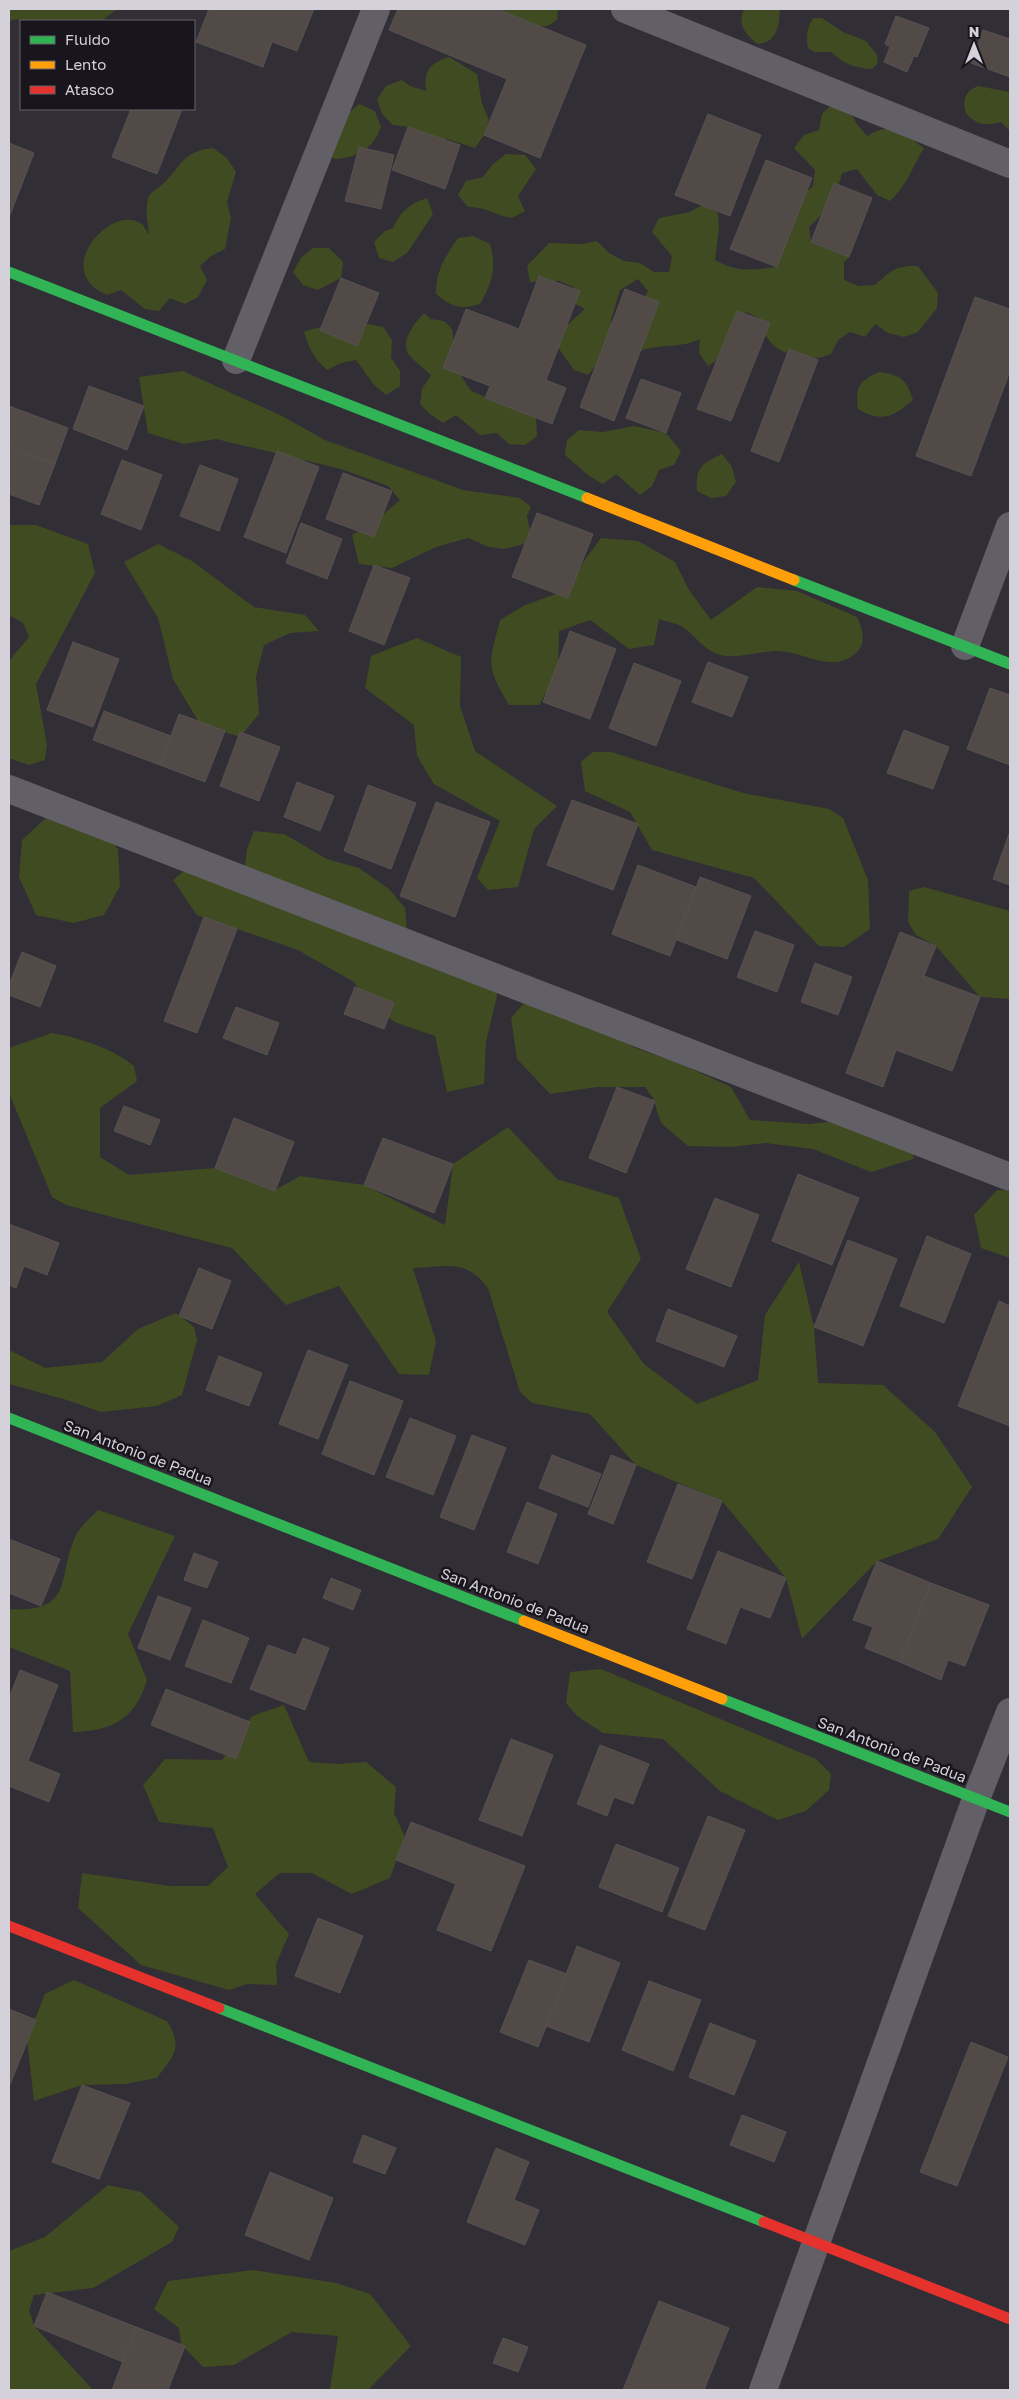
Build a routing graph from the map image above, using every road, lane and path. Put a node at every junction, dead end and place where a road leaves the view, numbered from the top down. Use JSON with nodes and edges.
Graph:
{"nodes":[{"id":1,"x":376,"y":9,"type":"edge"},
{"id":2,"x":625,"y":9,"type":"edge"},
{"id":3,"x":1010,"y":164,"type":"edge"},
{"id":4,"x":9,"y":272,"type":"edge"},
{"id":5,"x":236,"y":360,"type":"junction"},
{"id":6,"x":1010,"y":526,"type":"edge"},
{"id":7,"x":965,"y":646,"type":"junction"},
{"id":8,"x":1010,"y":664,"type":"edge"},
{"id":9,"x":9,"y":789,"type":"edge"},
{"id":10,"x":1010,"y":1177,"type":"edge"},
{"id":11,"x":9,"y":1418,"type":"edge"},
{"id":12,"x":1010,"y":1712,"type":"edge"},
{"id":13,"x":976,"y":1799,"type":"junction"},
{"id":14,"x":1010,"y":1812,"type":"edge"},
{"id":15,"x":9,"y":1926,"type":"edge"},
{"id":16,"x":818,"y":2242,"type":"junction"},
{"id":17,"x":1010,"y":2319,"type":"edge"},
{"id":18,"x":763,"y":2390,"type":"edge"}],
"edges":[{"from":1,"to":5,"type":"street"},
{"from":2,"to":3,"type":"street"},
{"from":4,"to":5,"type":"street"},
{"from":5,"to":7,"type":"street"},
{"from":6,"to":7,"type":"street"},
{"from":7,"to":8,"type":"street"},
{"from":9,"to":10,"type":"street"},
{"from":11,"to":13,"type":"street","name":"San Antonio de Padua"},
{"from":12,"to":13,"type":"street"},
{"from":13,"to":14,"type":"street","name":"San Antonio de Padua"},
{"from":13,"to":16,"type":"street"},
{"from":15,"to":16,"type":"street"},
{"from":16,"to":17,"type":"street"},
{"from":16,"to":18,"type":"street"}]}
